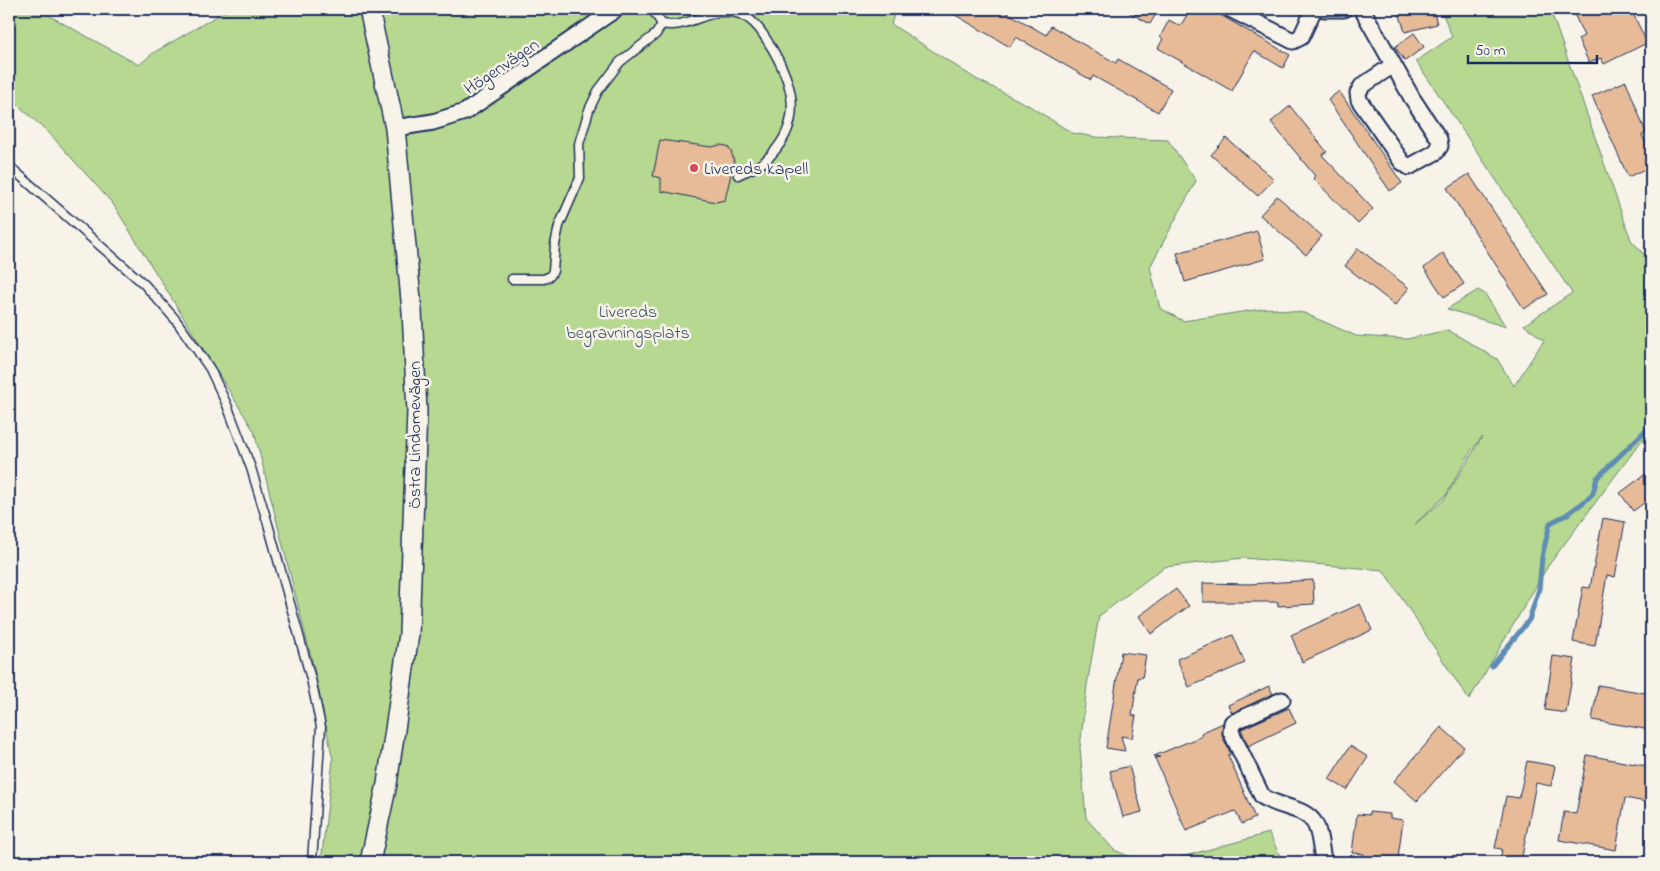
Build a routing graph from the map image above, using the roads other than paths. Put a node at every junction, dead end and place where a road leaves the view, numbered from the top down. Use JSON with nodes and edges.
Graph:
{"nodes":[{"id":1,"x":369,"y":9,"type":"edge"},
{"id":2,"x":616,"y":9,"type":"edge"},
{"id":3,"x":652,"y":9,"type":"edge"},
{"id":4,"x":1230,"y":9,"type":"edge"},
{"id":5,"x":1314,"y":9,"type":"edge"},
{"id":6,"x":1324,"y":9,"type":"edge"},
{"id":7,"x":1344,"y":9,"type":"edge"},
{"id":8,"x":1362,"y":9,"type":"edge"},
{"id":9,"x":662,"y":24,"type":"junction"},
{"id":10,"x":1393,"y":65,"type":"junction"},
{"id":11,"x":395,"y":128,"type":"junction"},
{"id":12,"x":9,"y":166,"type":"edge"},
{"id":13,"x":738,"y":175,"type":"dead end"},
{"id":14,"x":512,"y":279,"type":"dead end"},
{"id":15,"x":1282,"y":700,"type":"dead end"},
{"id":16,"x":312,"y":862,"type":"edge"},
{"id":17,"x":370,"y":862,"type":"edge"},
{"id":18,"x":1324,"y":862,"type":"edge"}],
"edges":[{"from":1,"to":11,"type":"street","name":"Östra Lindomevägen"},
{"from":2,"to":11,"type":"street","name":"Högenvägen"},
{"from":3,"to":9,"type":"lane"},
{"from":4,"to":5,"type":"street"},
{"from":6,"to":7,"type":"street"},
{"from":8,"to":10,"type":"street"},
{"from":9,"to":13,"type":"lane"},
{"from":9,"to":14,"type":"lane"},
{"from":10,"to":10,"type":"street"},
{"from":11,"to":17,"type":"street","name":"Östra Lindomevägen"},
{"from":12,"to":16,"type":"lane"},
{"from":15,"to":18,"type":"street"}]}
